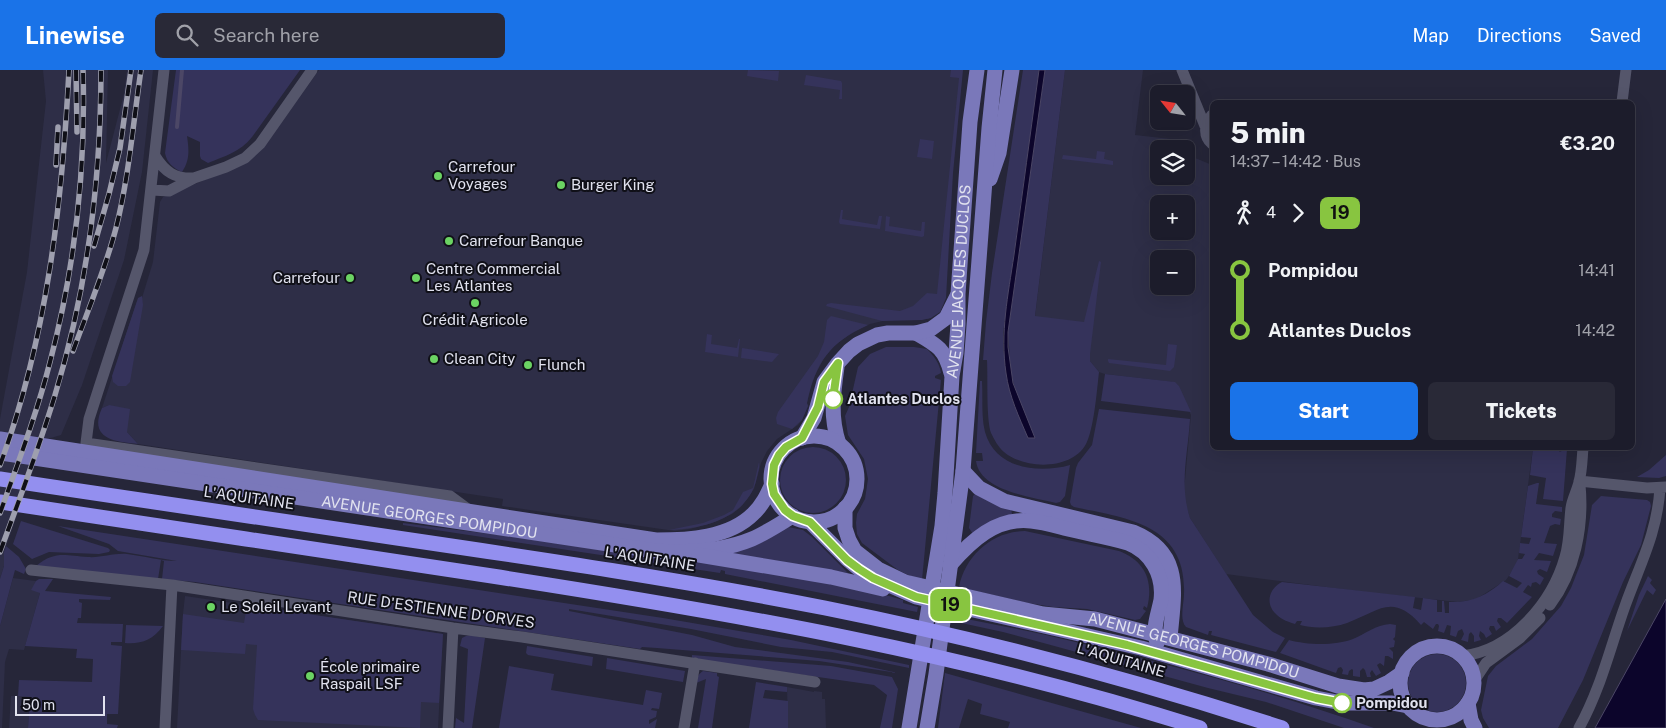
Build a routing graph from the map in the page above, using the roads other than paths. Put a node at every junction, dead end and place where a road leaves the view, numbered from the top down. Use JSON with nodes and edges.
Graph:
{"nodes":[{"id":1,"x":164,"y":70,"type":"edge"},
{"id":2,"x":312,"y":70,"type":"edge"},
{"id":3,"x":977,"y":70,"type":"edge"},
{"id":4,"x":995,"y":70,"type":"edge"},
{"id":5,"x":1012,"y":70,"type":"edge"},
{"id":6,"x":1182,"y":70,"type":"edge"},
{"id":7,"x":1626,"y":70,"type":"edge"},
{"id":8,"x":1196,"y":100,"type":"junction"},
{"id":9,"x":1622,"y":100,"type":"edge"},
{"id":10,"x":1210,"y":109,"type":"edge"},
{"id":11,"x":1210,"y":118,"type":"edge"},
{"id":12,"x":1206,"y":126,"type":"junction"},
{"id":13,"x":1210,"y":142,"type":"edge"},
{"id":14,"x":155,"y":156,"type":"junction"},
{"id":15,"x":179,"y":177,"type":"junction"},
{"id":16,"x":194,"y":178,"type":"junction"},
{"id":17,"x":152,"y":187,"type":"junction"},
{"id":18,"x":984,"y":194,"type":"junction"},
{"id":19,"x":958,"y":294,"type":"junction"},
{"id":20,"x":931,"y":329,"type":"junction"},
{"id":21,"x":916,"y":333,"type":"junction"},
{"id":22,"x":959,"y":344,"type":"junction"},
{"id":23,"x":971,"y":357,"type":"junction"},
{"id":24,"x":838,"y":363,"type":"junction"},
{"id":25,"x":952,"y":376,"type":"junction"},
{"id":26,"x":0,"y":438,"type":"edge"},
{"id":27,"x":802,"y":438,"type":"junction"},
{"id":28,"x":86,"y":443,"type":"junction"},
{"id":29,"x":839,"y":444,"type":"junction"},
{"id":30,"x":50,"y":445,"type":"dead end"},
{"id":31,"x":1583,"y":450,"type":"edge"},
{"id":32,"x":0,"y":453,"type":"edge"},
{"id":33,"x":168,"y":471,"type":"junction"},
{"id":34,"x":963,"y":471,"type":"junction"},
{"id":35,"x":0,"y":479,"type":"edge"},
{"id":36,"x":1579,"y":481,"type":"junction"},
{"id":37,"x":772,"y":484,"type":"junction"},
{"id":38,"x":1663,"y":488,"type":"edge"},
{"id":39,"x":0,"y":502,"type":"edge"},
{"id":40,"x":846,"y":508,"type":"junction"},
{"id":41,"x":472,"y":513,"type":"junction"},
{"id":42,"x":793,"y":516,"type":"junction"},
{"id":43,"x":810,"y":522,"type":"junction"},
{"id":44,"x":688,"y":553,"type":"junction"},
{"id":45,"x":950,"y":565,"type":"junction"},
{"id":46,"x":31,"y":570,"type":"dead end"},
{"id":47,"x":172,"y":585,"type":"junction"},
{"id":48,"x":916,"y":597,"type":"junction"},
{"id":49,"x":453,"y":628,"type":"junction"},
{"id":50,"x":1154,"y":634,"type":"junction"},
{"id":51,"x":1170,"y":638,"type":"junction"},
{"id":52,"x":1167,"y":656,"type":"junction"},
{"id":53,"x":1462,"y":656,"type":"junction"},
{"id":54,"x":695,"y":663,"type":"junction"},
{"id":55,"x":1402,"y":673,"type":"junction"},
{"id":56,"x":1474,"y":681,"type":"junction"},
{"id":57,"x":815,"y":682,"type":"dead end"},
{"id":58,"x":1468,"y":703,"type":"junction"},
{"id":59,"x":1408,"y":706,"type":"junction"},
{"id":60,"x":1442,"y":720,"type":"junction"},
{"id":61,"x":165,"y":728,"type":"edge"},
{"id":62,"x":448,"y":728,"type":"edge"},
{"id":63,"x":684,"y":728,"type":"edge"},
{"id":64,"x":910,"y":728,"type":"edge"},
{"id":65,"x":927,"y":728,"type":"edge"},
{"id":66,"x":1200,"y":728,"type":"edge"},
{"id":67,"x":1282,"y":728,"type":"edge"},
{"id":68,"x":1455,"y":728,"type":"edge"},
{"id":69,"x":1475,"y":728,"type":"edge"},
{"id":70,"x":1579,"y":728,"type":"edge"}],
"edges":[{"from":1,"to":14,"type":"street"},
{"from":2,"to":16,"type":"street"},
{"from":3,"to":19,"type":"main road","name":"AVENUE JACQUES DUCLOS"},
{"from":4,"to":18,"type":"main road","name":"AVENUE JACQUES DUCLOS"},
{"from":5,"to":18,"type":"main road"},
{"from":6,"to":8,"type":"street"},
{"from":7,"to":9,"type":"street"},
{"from":8,"to":10,"type":"street"},
{"from":8,"to":12,"type":"street"},
{"from":11,"to":12,"type":"street"},
{"from":12,"to":13,"type":"street"},
{"from":14,"to":15,"type":"street"},
{"from":14,"to":17,"type":"street"},
{"from":15,"to":16,"type":"street"},
{"from":15,"to":17,"type":"street"},
{"from":16,"to":17,"type":"street"},
{"from":17,"to":28,"type":"street"},
{"from":18,"to":23,"type":"main road","name":"AVENUE JACQUES DUCLOS"},
{"from":19,"to":20,"type":"main road"},
{"from":19,"to":22,"type":"main road","name":"AVENUE JACQUES DUCLOS"},
{"from":20,"to":21,"type":"main road"},
{"from":20,"to":22,"type":"main road"},
{"from":21,"to":24,"type":"main road"},
{"from":21,"to":25,"type":"main road"},
{"from":22,"to":23,"type":"main road","name":"AVENUE JACQUES DUCLOS"},
{"from":22,"to":25,"type":"main road","name":"AVENUE JACQUES DUCLOS"},
{"from":23,"to":34,"type":"main road","name":"AVENUE JACQUES DUCLOS"},
{"from":24,"to":27,"type":"main road"},
{"from":24,"to":29,"type":"main road"},
{"from":25,"to":64,"type":"main road","name":"AVENUE JACQUES DUCLOS"},
{"from":26,"to":33,"type":"main road","name":"AVENUE GEORGES POMPIDOU"},
{"from":27,"to":29,"type":"main road"},
{"from":27,"to":37,"type":"main road"},
{"from":28,"to":30,"type":"street"},
{"from":28,"to":41,"type":"street"},
{"from":29,"to":40,"type":"main road"},
{"from":31,"to":36,"type":"street"},
{"from":32,"to":33,"type":"main road","name":"AVENUE GEORGES POMPIDOU"},
{"from":33,"to":41,"type":"main road","name":"AVENUE GEORGES POMPIDOU"},
{"from":33,"to":44,"type":"main road","name":"AVENUE GEORGES POMPIDOU"},
{"from":34,"to":45,"type":"main road","name":"AVENUE JACQUES DUCLOS"},
{"from":34,"to":51,"type":"main road"},
{"from":35,"to":67,"type":"highway","name":"L'AQUITAINE"},
{"from":36,"to":38,"type":"street"},
{"from":36,"to":53,"type":"street"},
{"from":36,"to":56,"type":"street"},
{"from":37,"to":41,"type":"main road","name":"AVENUE GEORGES POMPIDOU"},
{"from":37,"to":42,"type":"main road"},
{"from":38,"to":70,"type":"street"},
{"from":39,"to":66,"type":"highway"},
{"from":40,"to":43,"type":"main road"},
{"from":40,"to":50,"type":"main road","name":"AVENUE GEORGES POMPIDOU"},
{"from":42,"to":43,"type":"main road"},
{"from":42,"to":44,"type":"main road","name":"AVENUE GEORGES POMPIDOU"},
{"from":43,"to":48,"type":"main road","name":"AVENUE GEORGES POMPIDOU"},
{"from":44,"to":48,"type":"main road"},
{"from":45,"to":50,"type":"main road"},
{"from":45,"to":65,"type":"main road","name":"AVENUE JACQUES DUCLOS"},
{"from":46,"to":47,"type":"street","name":"RUE D'ESTIENNE D'ORVES"},
{"from":47,"to":49,"type":"street","name":"RUE D'ESTIENNE D'ORVES"},
{"from":47,"to":61,"type":"street"},
{"from":48,"to":52,"type":"main road","name":"AVENUE GEORGES POMPIDOU"},
{"from":49,"to":54,"type":"street","name":"RUE D'ESTIENNE D'ORVES"},
{"from":49,"to":62,"type":"street"},
{"from":50,"to":51,"type":"main road","name":"AVENUE GEORGES POMPIDOU"},
{"from":50,"to":52,"type":"main road"},
{"from":51,"to":55,"type":"main road","name":"AVENUE GEORGES POMPIDOU"},
{"from":52,"to":59,"type":"main road","name":"AVENUE GEORGES POMPIDOU"},
{"from":53,"to":55,"type":"main road"},
{"from":53,"to":56,"type":"main road"},
{"from":54,"to":57,"type":"street","name":"RUE D'ESTIENNE D'ORVES"},
{"from":54,"to":63,"type":"street"},
{"from":55,"to":59,"type":"main road"},
{"from":56,"to":58,"type":"main road"},
{"from":58,"to":60,"type":"main road"},
{"from":58,"to":69,"type":"main road"},
{"from":59,"to":60,"type":"main road"},
{"from":60,"to":68,"type":"main road"}]}
